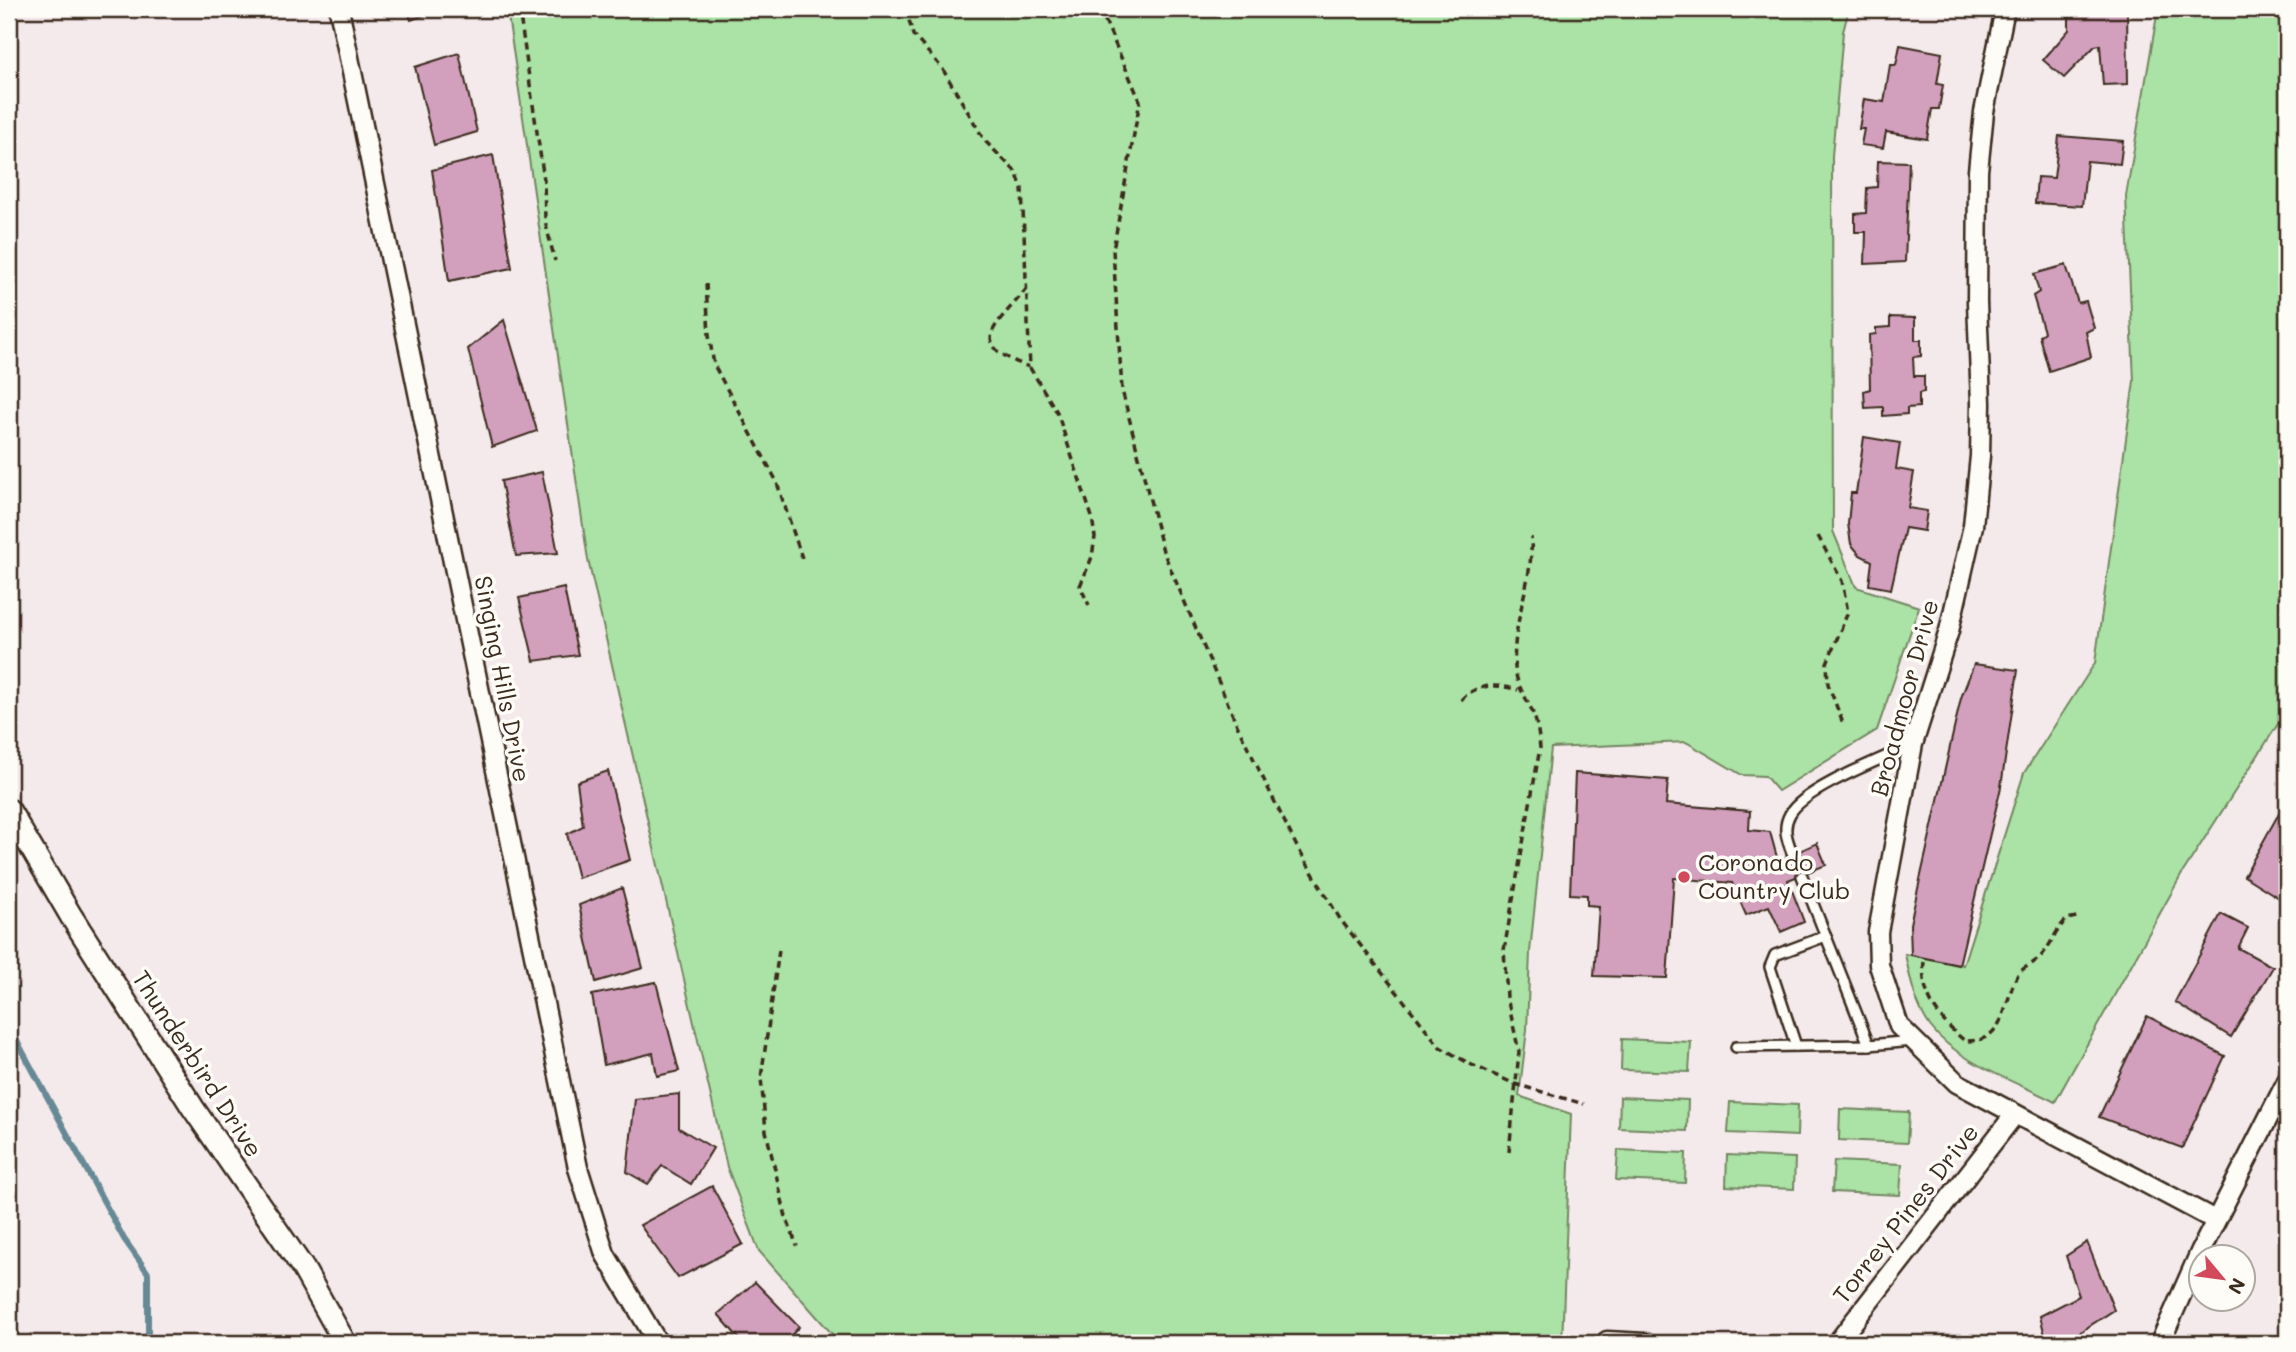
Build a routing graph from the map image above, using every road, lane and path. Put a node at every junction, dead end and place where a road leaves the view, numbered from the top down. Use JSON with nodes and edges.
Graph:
{"nodes":[{"id":1,"x":339,"y":9,"type":"edge"},
{"id":2,"x":519,"y":9,"type":"edge"},
{"id":3,"x":906,"y":9,"type":"edge"},
{"id":4,"x":1100,"y":9,"type":"edge"},
{"id":5,"x":2005,"y":9,"type":"edge"},
{"id":6,"x":555,"y":261,"type":"dead end"},
{"id":7,"x":706,"y":284,"type":"dead end"},
{"id":8,"x":1028,"y":287,"type":"junction"},
{"id":9,"x":1030,"y":368,"type":"junction"},
{"id":10,"x":1818,"y":536,"type":"dead end"},
{"id":11,"x":1531,"y":537,"type":"dead end"},
{"id":12,"x":802,"y":558,"type":"dead end"},
{"id":13,"x":1089,"y":605,"type":"dead end"},
{"id":14,"x":1518,"y":690,"type":"junction"},
{"id":15,"x":1461,"y":700,"type":"dead end"},
{"id":16,"x":1844,"y":726,"type":"dead end"},
{"id":17,"x":1913,"y":744,"type":"junction"},
{"id":18,"x":9,"y":810,"type":"edge"},
{"id":19,"x":1793,"y":855,"type":"dead end"},
{"id":20,"x":1801,"y":876,"type":"dead end"},
{"id":21,"x":2081,"y":916,"type":"dead end"},
{"id":22,"x":1826,"y":936,"type":"junction"},
{"id":23,"x":779,"y":950,"type":"dead end"},
{"id":24,"x":1924,"y":962,"type":"dead end"},
{"id":25,"x":1912,"y":1041,"type":"junction"},
{"id":26,"x":1869,"y":1045,"type":"junction"},
{"id":27,"x":1796,"y":1046,"type":"junction"},
{"id":28,"x":1736,"y":1047,"type":"dead end"},
{"id":29,"x":2287,"y":1081,"type":"edge"},
{"id":30,"x":1515,"y":1084,"type":"junction"},
{"id":31,"x":1584,"y":1104,"type":"dead end"},
{"id":32,"x":2015,"y":1114,"type":"junction"},
{"id":33,"x":1509,"y":1152,"type":"dead end"},
{"id":34,"x":2215,"y":1220,"type":"junction"},
{"id":35,"x":797,"y":1246,"type":"dead end"},
{"id":36,"x":1607,"y":1341,"type":"dead end"},
{"id":37,"x":345,"y":1343,"type":"edge"},
{"id":38,"x":658,"y":1343,"type":"edge"},
{"id":39,"x":1645,"y":1343,"type":"edge"},
{"id":40,"x":1837,"y":1343,"type":"edge"},
{"id":41,"x":2160,"y":1343,"type":"edge"}],
"edges":[{"from":1,"to":38,"type":"street","name":"Singing Hills Drive"},
{"from":2,"to":6,"type":"path"},
{"from":3,"to":8,"type":"path"},
{"from":4,"to":30,"type":"path"},
{"from":5,"to":17,"type":"street","name":"Broadmoor Drive"},
{"from":7,"to":12,"type":"path"},
{"from":8,"to":9,"type":"path"},
{"from":8,"to":9,"type":"path"},
{"from":9,"to":13,"type":"path"},
{"from":10,"to":16,"type":"path"},
{"from":11,"to":14,"type":"path"},
{"from":14,"to":15,"type":"path"},
{"from":14,"to":30,"type":"path"},
{"from":17,"to":19,"type":"lane"},
{"from":17,"to":25,"type":"street","name":"Broadmoor Drive"},
{"from":18,"to":37,"type":"street","name":"Thunderbird Drive"},
{"from":20,"to":22,"type":"lane"},
{"from":21,"to":24,"type":"path"},
{"from":22,"to":26,"type":"lane"},
{"from":22,"to":27,"type":"lane"},
{"from":23,"to":35,"type":"path"},
{"from":25,"to":26,"type":"lane"},
{"from":25,"to":32,"type":"street","name":"Broadmoor Drive"},
{"from":26,"to":27,"type":"lane"},
{"from":27,"to":28,"type":"lane"},
{"from":29,"to":34,"type":"street"},
{"from":30,"to":31,"type":"path"},
{"from":30,"to":33,"type":"path"},
{"from":32,"to":34,"type":"street","name":"Broadmoor Drive"},
{"from":32,"to":40,"type":"street","name":"Torrey Pines Drive"},
{"from":34,"to":41,"type":"street"},
{"from":36,"to":39,"type":"street"}]}
